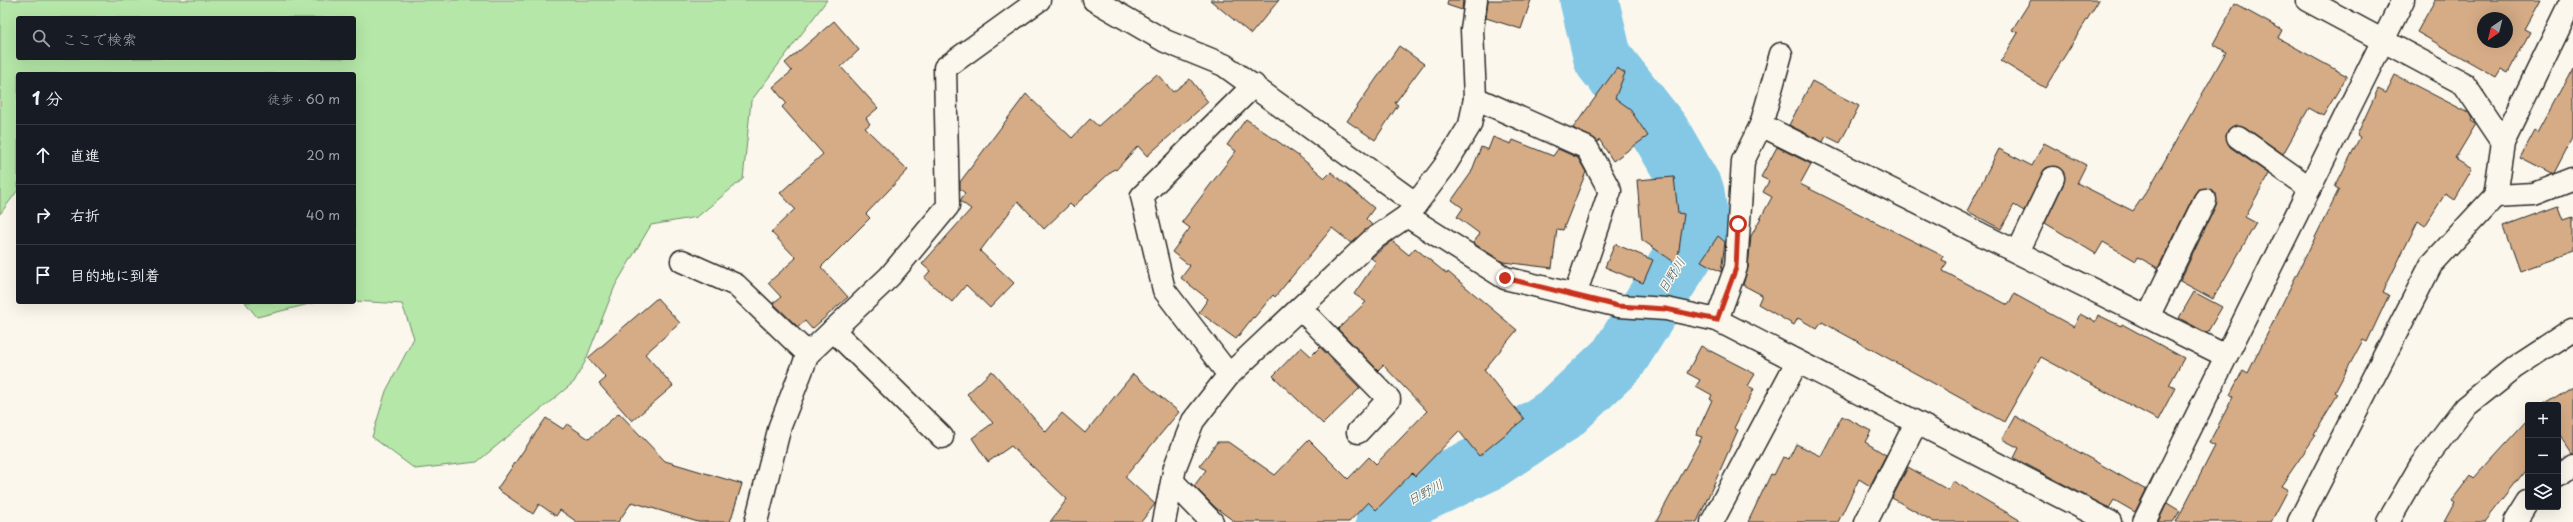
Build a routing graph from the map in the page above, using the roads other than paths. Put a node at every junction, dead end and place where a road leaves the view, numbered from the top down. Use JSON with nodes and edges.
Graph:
{"nodes":[{"id":1,"x":1039,"y":0,"type":"edge"},
{"id":2,"x":1094,"y":0,"type":"edge"},
{"id":3,"x":1476,"y":0,"type":"edge"},
{"id":4,"x":2307,"y":0,"type":"edge"},
{"id":5,"x":2403,"y":0,"type":"edge"},
{"id":6,"x":2571,"y":9,"type":"edge"},
{"id":7,"x":2384,"y":40,"type":"junction"},
{"id":8,"x":1781,"y":54,"type":"dead end"},
{"id":9,"x":1254,"y":85,"type":"junction"},
{"id":10,"x":1475,"y":98,"type":"junction"},
{"id":11,"x":1761,"y":125,"type":"junction"},
{"id":12,"x":2238,"y":137,"type":"dead end"},
{"id":13,"x":2503,"y":142,"type":"junction"},
{"id":14,"x":2053,"y":178,"type":"dead end"},
{"id":15,"x":2573,"y":179,"type":"edge"},
{"id":16,"x":2310,"y":188,"type":"junction"},
{"id":17,"x":2495,"y":196,"type":"junction"},
{"id":18,"x":2205,"y":200,"type":"dead end"},
{"id":19,"x":1411,"y":210,"type":"junction"},
{"id":20,"x":2018,"y":252,"type":"junction"},
{"id":21,"x":682,"y":262,"type":"dead end"},
{"id":22,"x":1575,"y":295,"type":"junction"},
{"id":23,"x":1300,"y":308,"type":"junction"},
{"id":24,"x":2148,"y":317,"type":"junction"},
{"id":25,"x":1717,"y":320,"type":"junction"},
{"id":26,"x":2573,"y":329,"type":"edge"},
{"id":27,"x":833,"y":330,"type":"junction"},
{"id":28,"x":808,"y":354,"type":"junction"},
{"id":29,"x":2226,"y":356,"type":"junction"},
{"id":30,"x":1796,"y":362,"type":"junction"},
{"id":31,"x":1229,"y":375,"type":"junction"},
{"id":32,"x":1916,"y":423,"type":"junction"},
{"id":33,"x":1358,"y":432,"type":"dead end"},
{"id":34,"x":942,"y":437,"type":"dead end"},
{"id":35,"x":2573,"y":464,"type":"edge"},
{"id":36,"x":2560,"y":474,"type":"edge"},
{"id":37,"x":1174,"y":482,"type":"junction"},
{"id":38,"x":2525,"y":506,"type":"edge"},
{"id":39,"x":756,"y":522,"type":"edge"},
{"id":40,"x":1164,"y":522,"type":"edge"},
{"id":41,"x":1212,"y":522,"type":"edge"},
{"id":42,"x":1712,"y":522,"type":"edge"},
{"id":43,"x":1866,"y":522,"type":"edge"},
{"id":44,"x":2110,"y":522,"type":"edge"},
{"id":45,"x":2144,"y":522,"type":"edge"},
{"id":46,"x":2299,"y":522,"type":"edge"},
{"id":47,"x":2388,"y":522,"type":"edge"},
{"id":48,"x":2515,"y":522,"type":"edge"}],
"edges":[{"from":1,"to":27,"type":"street"},
{"from":2,"to":9,"type":"street"},
{"from":3,"to":10,"type":"street"},
{"from":4,"to":7,"type":"street"},
{"from":5,"to":7,"type":"street"},
{"from":6,"to":13,"type":"street"},
{"from":7,"to":13,"type":"street"},
{"from":7,"to":16,"type":"street"},
{"from":8,"to":11,"type":"street"},
{"from":9,"to":19,"type":"street"},
{"from":9,"to":31,"type":"street"},
{"from":10,"to":19,"type":"street"},
{"from":10,"to":22,"type":"street"},
{"from":11,"to":20,"type":"street"},
{"from":11,"to":25,"type":"street"},
{"from":12,"to":16,"type":"street"},
{"from":13,"to":17,"type":"street"},
{"from":14,"to":20,"type":"street"},
{"from":15,"to":17,"type":"street"},
{"from":16,"to":29,"type":"street"},
{"from":17,"to":46,"type":"street"},
{"from":18,"to":24,"type":"street"},
{"from":19,"to":22,"type":"street"},
{"from":19,"to":23,"type":"street"},
{"from":20,"to":24,"type":"street"},
{"from":21,"to":28,"type":"street"},
{"from":22,"to":25,"type":"street"},
{"from":23,"to":31,"type":"street"},
{"from":23,"to":33,"type":"street"},
{"from":24,"to":29,"type":"street"},
{"from":25,"to":30,"type":"street"},
{"from":26,"to":47,"type":"street"},
{"from":27,"to":28,"type":"street"},
{"from":27,"to":34,"type":"street"},
{"from":28,"to":39,"type":"street"},
{"from":29,"to":45,"type":"street"},
{"from":30,"to":32,"type":"street"},
{"from":30,"to":42,"type":"street"},
{"from":31,"to":37,"type":"street"},
{"from":32,"to":43,"type":"street"},
{"from":32,"to":44,"type":"street"},
{"from":35,"to":36,"type":"street"},
{"from":37,"to":40,"type":"street"},
{"from":37,"to":41,"type":"street"},
{"from":38,"to":48,"type":"street"}]}
